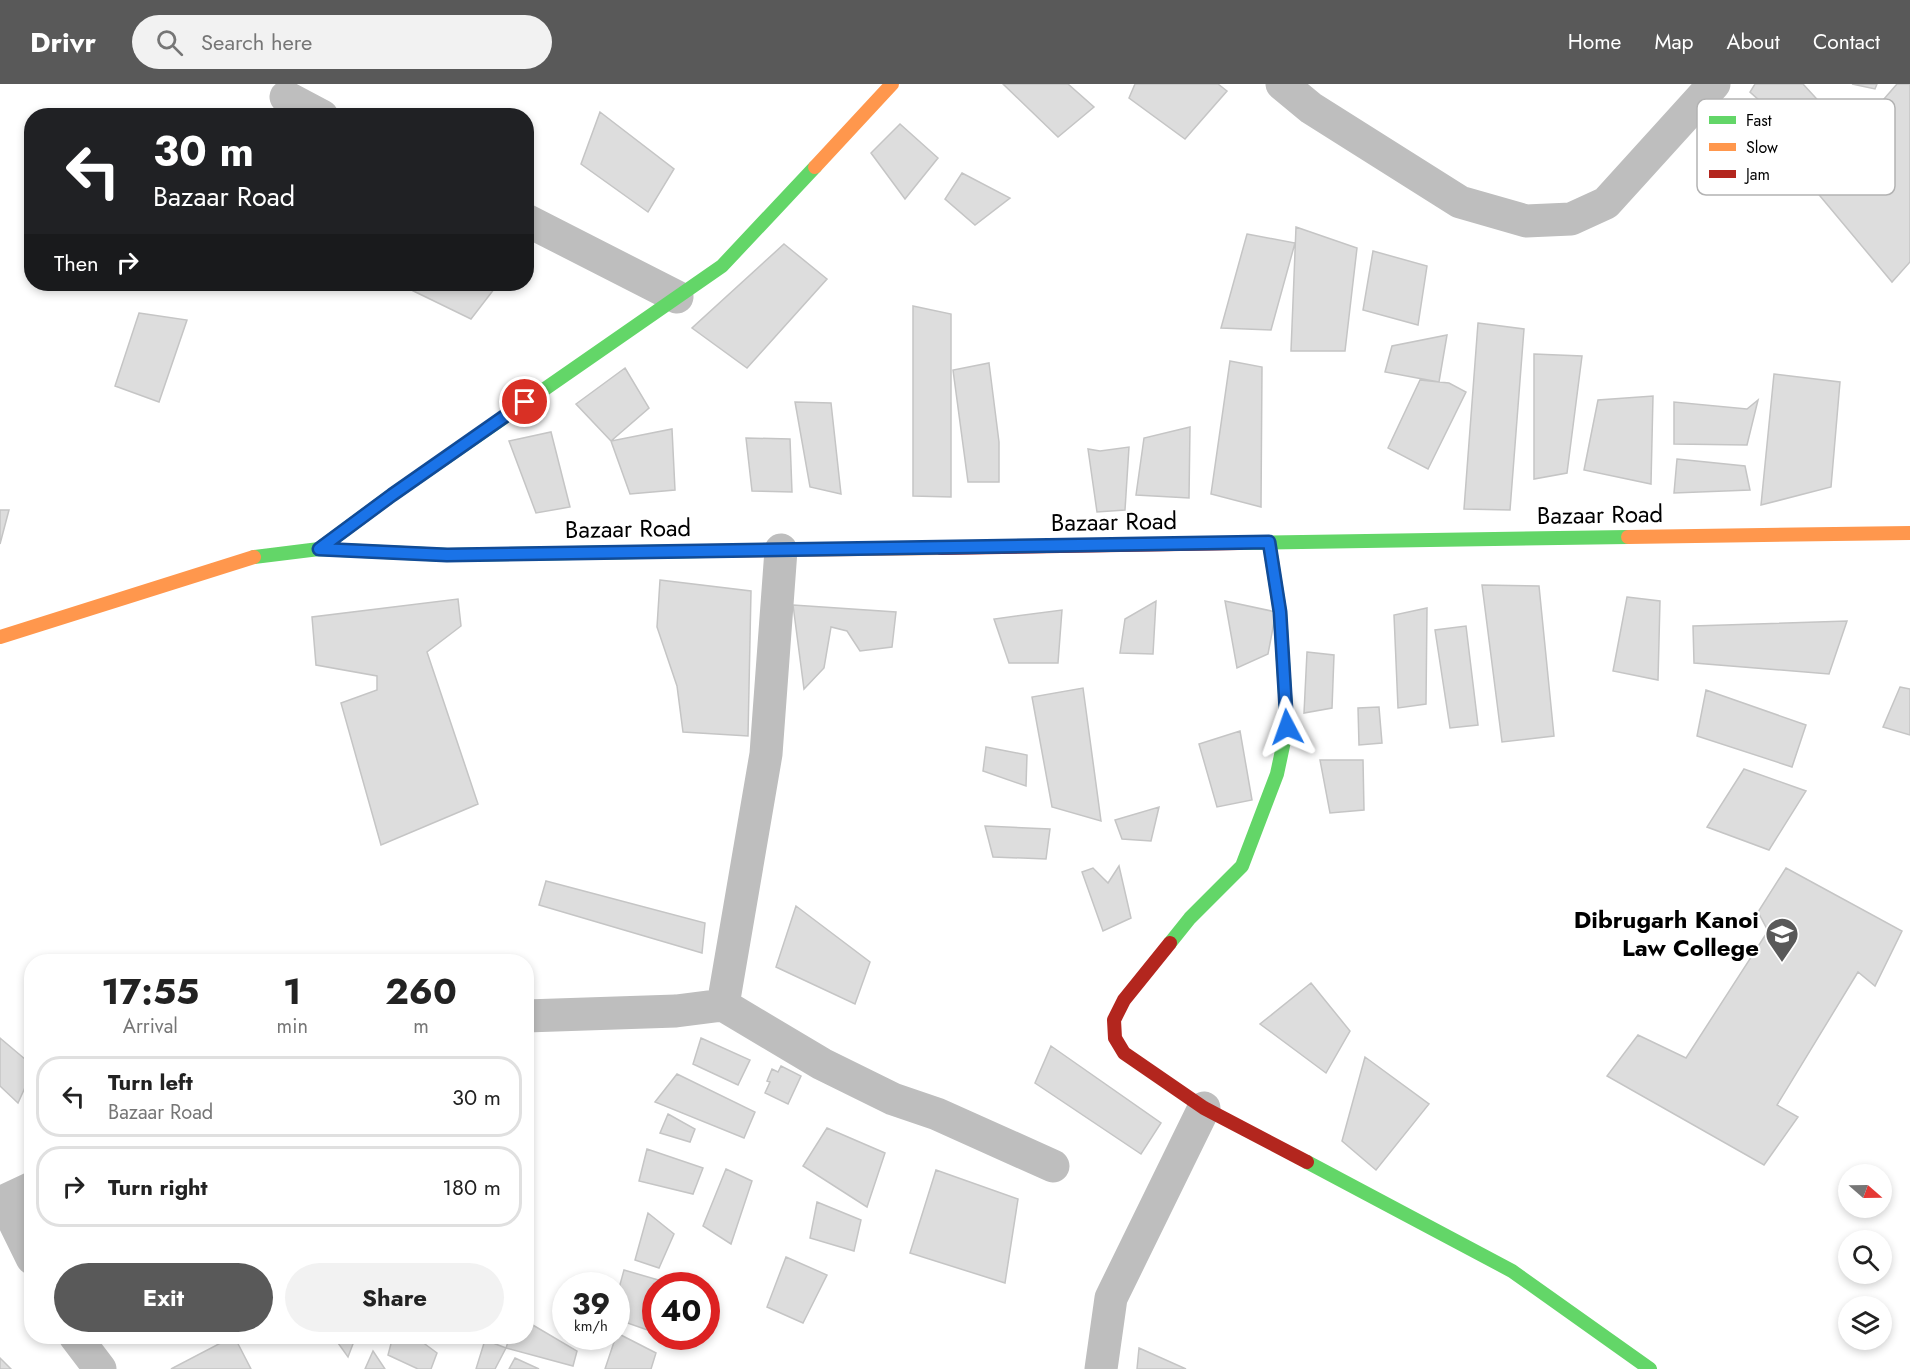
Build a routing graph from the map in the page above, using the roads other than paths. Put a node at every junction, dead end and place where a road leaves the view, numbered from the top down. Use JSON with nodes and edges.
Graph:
{"nodes":[{"id":1,"x":892,"y":84,"type":"edge"},
{"id":2,"x":1282,"y":84,"type":"edge"},
{"id":3,"x":1714,"y":84,"type":"edge"},
{"id":4,"x":286,"y":97,"type":"dead end"},
{"id":5,"x":1700,"y":99,"type":"edge"},
{"id":6,"x":1697,"y":103,"type":"edge"},
{"id":7,"x":307,"y":108,"type":"edge"},
{"id":8,"x":534,"y":224,"type":"edge"},
{"id":9,"x":677,"y":297,"type":"junction"},
{"id":10,"x":1910,"y":533,"type":"edge"},
{"id":11,"x":1269,"y":542,"type":"junction"},
{"id":12,"x":319,"y":549,"type":"junction"},
{"id":13,"x":781,"y":550,"type":"junction"},
{"id":14,"x":0,"y":637,"type":"edge"},
{"id":15,"x":723,"y":1005,"type":"junction"},
{"id":16,"x":534,"y":1016,"type":"edge"},
{"id":17,"x":1203,"y":1108,"type":"junction"},
{"id":18,"x":1053,"y":1166,"type":"dead end"},
{"id":19,"x":12,"y":1196,"type":"edge"},
{"id":20,"x":24,"y":1233,"type":"edge"},
{"id":21,"x":81,"y":1344,"type":"edge"},
{"id":22,"x":100,"y":1369,"type":"edge"},
{"id":23,"x":1101,"y":1369,"type":"edge"},
{"id":24,"x":1650,"y":1369,"type":"edge"}],
"edges":[{"from":1,"to":9,"type":"street"},
{"from":2,"to":6,"type":"street"},
{"from":3,"to":5,"type":"street"},
{"from":4,"to":7,"type":"street"},
{"from":8,"to":9,"type":"street"},
{"from":9,"to":12,"type":"street"},
{"from":10,"to":11,"type":"street","name":"Bazaar Road"},
{"from":11,"to":13,"type":"street","name":"Bazaar Road"},
{"from":11,"to":17,"type":"street"},
{"from":12,"to":13,"type":"street","name":"Bazaar Road"},
{"from":12,"to":14,"type":"street","name":"Bazaar Road"},
{"from":13,"to":15,"type":"street"},
{"from":15,"to":16,"type":"street"},
{"from":15,"to":18,"type":"street"},
{"from":17,"to":23,"type":"street"},
{"from":17,"to":24,"type":"street"},
{"from":19,"to":20,"type":"street"},
{"from":21,"to":22,"type":"street"}]}
